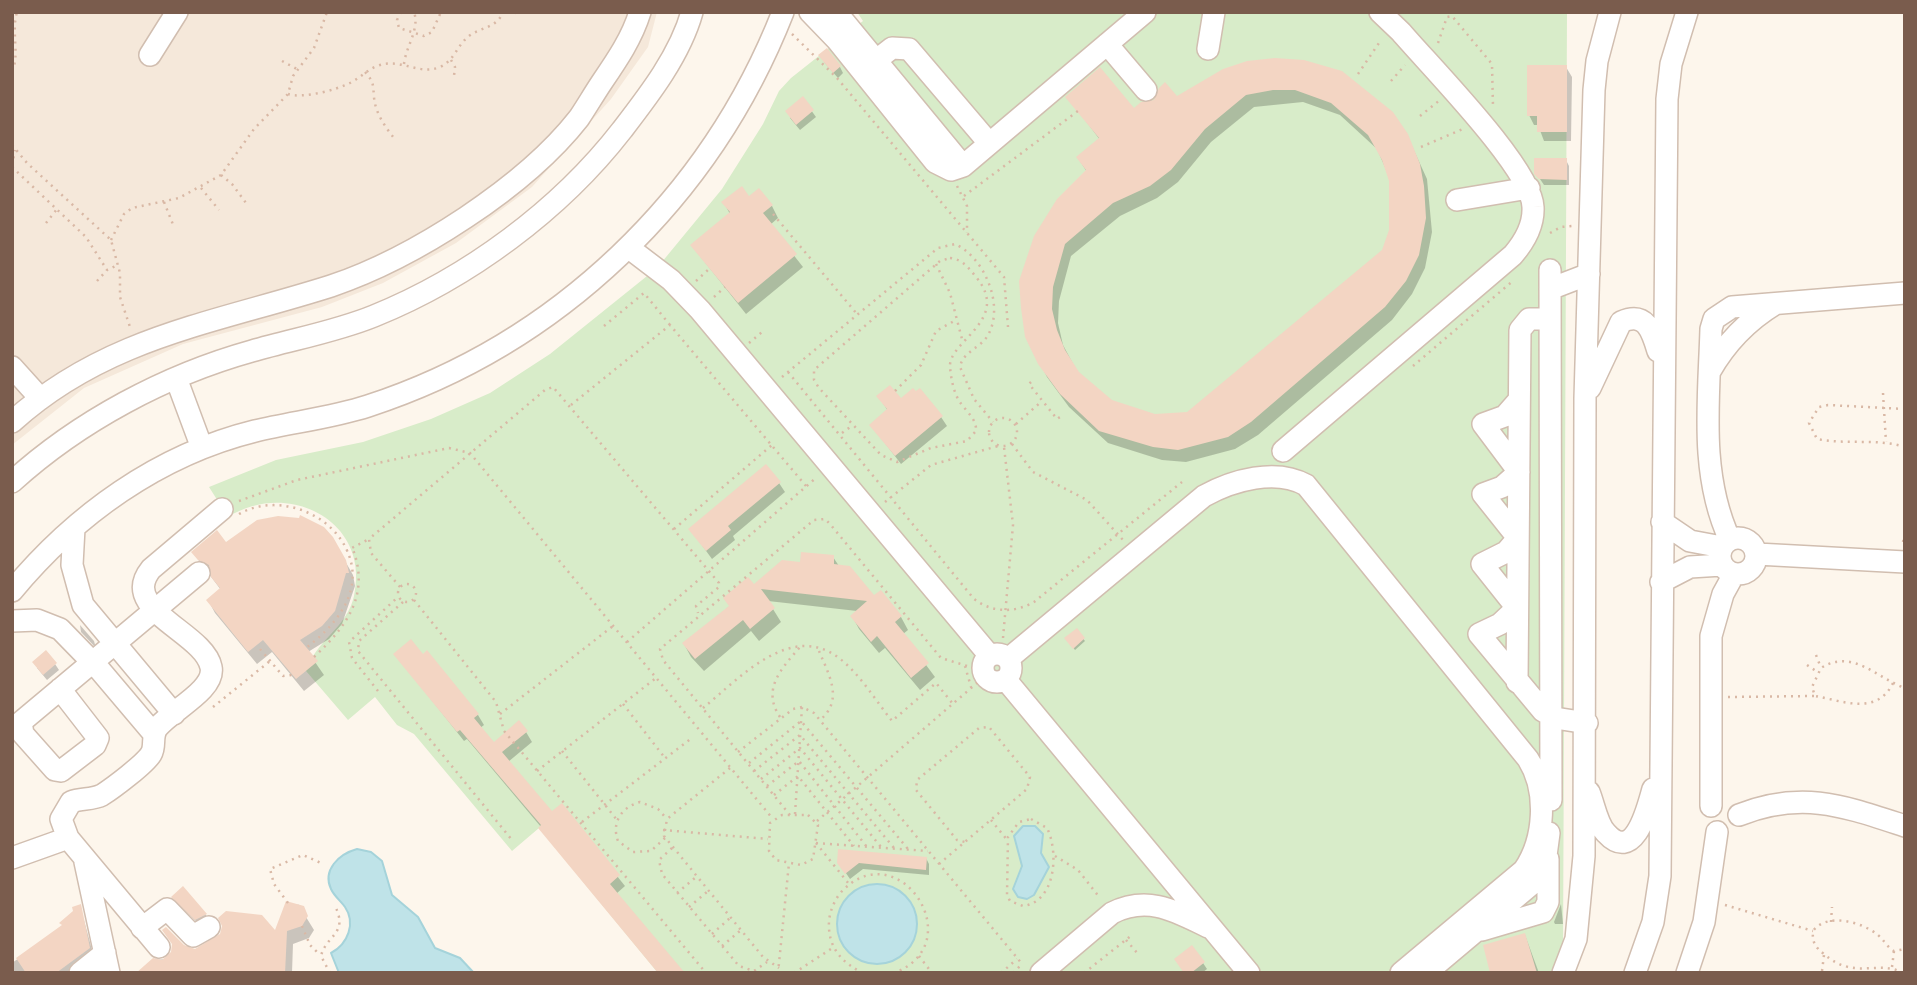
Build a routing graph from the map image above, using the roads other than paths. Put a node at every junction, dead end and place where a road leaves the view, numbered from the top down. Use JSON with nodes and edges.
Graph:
{"nodes":[{"id":1,"x":177,"y":12,"type":"edge"},
{"id":2,"x":640,"y":12,"type":"edge"},
{"id":3,"x":692,"y":12,"type":"edge"},
{"id":4,"x":810,"y":12,"type":"edge"},
{"id":5,"x":836,"y":12,"type":"edge"},
{"id":6,"x":1145,"y":12,"type":"edge"},
{"id":7,"x":1214,"y":12,"type":"edge"},
{"id":8,"x":1610,"y":12,"type":"edge"},
{"id":9,"x":1687,"y":12,"type":"edge"},
{"id":10,"x":779,"y":16,"type":"edge"},
{"id":11,"x":1386,"y":18,"type":"edge"},
{"id":12,"x":1107,"y":44,"type":"junction"},
{"id":13,"x":1208,"y":49,"type":"dead end"},
{"id":14,"x":150,"y":55,"type":"dead end"},
{"id":15,"x":874,"y":62,"type":"junction"},
{"id":16,"x":1146,"y":90,"type":"dead end"},
{"id":17,"x":989,"y":144,"type":"junction"},
{"id":18,"x":954,"y":168,"type":"junction"},
{"id":19,"x":1530,"y":188,"type":"junction"},
{"id":20,"x":1457,"y":200,"type":"dead end"},
{"id":21,"x":629,"y":247,"type":"junction"},
{"id":22,"x":1589,"y":274,"type":"junction"},
{"id":23,"x":1905,"y":293,"type":"edge"},
{"id":24,"x":1779,"y":302,"type":"junction"},
{"id":25,"x":1732,"y":307,"type":"junction"},
{"id":26,"x":1550,"y":319,"type":"junction"},
{"id":27,"x":1746,"y":324,"type":"junction"},
{"id":28,"x":1711,"y":329,"type":"junction"},
{"id":29,"x":1728,"y":344,"type":"junction"},
{"id":30,"x":1663,"y":367,"type":"junction"},
{"id":31,"x":12,"y":368,"type":"edge"},
{"id":32,"x":1709,"y":373,"type":"junction"},
{"id":33,"x":176,"y":378,"type":"junction"},
{"id":34,"x":40,"y":398,"type":"junction"},
{"id":35,"x":1585,"y":398,"type":"junction"},
{"id":36,"x":1519,"y":400,"type":"junction"},
{"id":37,"x":12,"y":422,"type":"edge"},
{"id":38,"x":202,"y":448,"type":"junction"},
{"id":39,"x":1283,"y":451,"type":"dead end"},
{"id":40,"x":1519,"y":472,"type":"junction"},
{"id":41,"x":12,"y":482,"type":"edge"},
{"id":42,"x":218,"y":512,"type":"road end"},
{"id":43,"x":1662,"y":522,"type":"junction"},
{"id":44,"x":74,"y":528,"type":"junction"},
{"id":45,"x":1518,"y":538,"type":"junction"},
{"id":46,"x":1757,"y":554,"type":"junction"},
{"id":47,"x":1727,"y":557,"type":"junction"},
{"id":48,"x":1905,"y":562,"type":"edge"},
{"id":49,"x":199,"y":573,"type":"dead end"},
{"id":50,"x":1661,"y":582,"type":"junction"},
{"id":51,"x":12,"y":591,"type":"edge"},
{"id":52,"x":1517,"y":608,"type":"junction"},
{"id":53,"x":155,"y":611,"type":"junction"},
{"id":54,"x":12,"y":621,"type":"edge"},
{"id":55,"x":116,"y":644,"type":"junction"},
{"id":56,"x":93,"y":663,"type":"junction"},
{"id":57,"x":989,"y":667,"type":"junction"},
{"id":58,"x":1517,"y":682,"type":"junction"},
{"id":59,"x":60,"y":689,"type":"dead end"},
{"id":60,"x":174,"y":714,"type":"junction"},
{"id":61,"x":1550,"y":716,"type":"junction"},
{"id":62,"x":1587,"y":723,"type":"junction"},
{"id":63,"x":154,"y":734,"type":"junction"},
{"id":64,"x":1660,"y":764,"type":"junction"},
{"id":65,"x":1586,"y":784,"type":"junction"},
{"id":66,"x":1711,"y":807,"type":"junction"},
{"id":67,"x":1739,"y":815,"type":"junction"},
{"id":68,"x":1905,"y":826,"type":"edge"},
{"id":69,"x":1717,"y":832,"type":"junction"},
{"id":70,"x":68,"y":838,"type":"junction"},
{"id":71,"x":84,"y":856,"type":"junction"},
{"id":72,"x":12,"y":858,"type":"edge"},
{"id":73,"x":209,"y":927,"type":"dead end"},
{"id":74,"x":142,"y":928,"type":"junction"},
{"id":75,"x":1213,"y":929,"type":"junction"},
{"id":76,"x":159,"y":947,"type":"dead end"},
{"id":77,"x":107,"y":963,"type":"edge"},
{"id":78,"x":1032,"y":969,"type":"edge"},
{"id":79,"x":80,"y":973,"type":"edge"},
{"id":80,"x":1250,"y":973,"type":"edge"},
{"id":81,"x":1401,"y":973,"type":"edge"},
{"id":82,"x":1426,"y":973,"type":"edge"},
{"id":83,"x":1563,"y":973,"type":"edge"},
{"id":84,"x":1635,"y":973,"type":"edge"},
{"id":85,"x":1687,"y":973,"type":"edge"}],
"edges":[{"from":1,"to":14,"type":"street"},
{"from":2,"to":34,"type":"street"},
{"from":3,"to":33,"type":"street"},
{"from":4,"to":18,"type":"street"},
{"from":5,"to":15,"type":"street"},
{"from":6,"to":12,"type":"street"},
{"from":7,"to":13,"type":"street"},
{"from":8,"to":22,"type":"street"},
{"from":9,"to":30,"type":"street"},
{"from":10,"to":21,"type":"street"},
{"from":11,"to":19,"type":"street"},
{"from":12,"to":16,"type":"street"},
{"from":12,"to":17,"type":"street"},
{"from":15,"to":17,"type":"street"},
{"from":15,"to":18,"type":"street"},
{"from":17,"to":18,"type":"street"},
{"from":19,"to":20,"type":"street"},
{"from":19,"to":39,"type":"street"},
{"from":21,"to":38,"type":"street"},
{"from":21,"to":57,"type":"street"},
{"from":22,"to":26,"type":"street"},
{"from":22,"to":35,"type":"street"},
{"from":23,"to":24,"type":"street"},
{"from":24,"to":25,"type":"street"},
{"from":24,"to":27,"type":"street"},
{"from":25,"to":27,"type":"street"},
{"from":25,"to":28,"type":"street"},
{"from":26,"to":36,"type":"street"},
{"from":26,"to":61,"type":"street"},
{"from":27,"to":29,"type":"street"},
{"from":28,"to":29,"type":"street"},
{"from":28,"to":32,"type":"street"},
{"from":29,"to":32,"type":"street"},
{"from":30,"to":35,"type":"street"},
{"from":30,"to":43,"type":"street"},
{"from":31,"to":34,"type":"street"},
{"from":32,"to":47,"type":"street"},
{"from":33,"to":38,"type":"street"},
{"from":33,"to":41,"type":"street"},
{"from":34,"to":37,"type":"street"},
{"from":35,"to":62,"type":"street"},
{"from":36,"to":40,"type":"street"},
{"from":36,"to":40,"type":"street"},
{"from":38,"to":44,"type":"street"},
{"from":40,"to":45,"type":"street"},
{"from":40,"to":45,"type":"street"},
{"from":42,"to":53,"type":"street"},
{"from":43,"to":47,"type":"street"},
{"from":43,"to":50,"type":"street"},
{"from":44,"to":51,"type":"street"},
{"from":44,"to":55,"type":"street"},
{"from":45,"to":52,"type":"street"},
{"from":45,"to":52,"type":"street"},
{"from":46,"to":47,"type":"street"},
{"from":46,"to":47,"type":"street"},
{"from":46,"to":48,"type":"street"},
{"from":47,"to":50,"type":"street"},
{"from":47,"to":66,"type":"street"},
{"from":49,"to":53,"type":"street"},
{"from":50,"to":64,"type":"street"},
{"from":52,"to":58,"type":"street"},
{"from":52,"to":58,"type":"street"},
{"from":53,"to":55,"type":"street"},
{"from":53,"to":60,"type":"street"},
{"from":54,"to":56,"type":"street"},
{"from":55,"to":56,"type":"street"},
{"from":55,"to":60,"type":"street"},
{"from":56,"to":59,"type":"street"},
{"from":56,"to":63,"type":"street"},
{"from":57,"to":75,"type":"street"},
{"from":57,"to":81,"type":"street"},
{"from":58,"to":61,"type":"street"},
{"from":60,"to":63,"type":"street"},
{"from":61,"to":62,"type":"street"},
{"from":61,"to":82,"type":"street"},
{"from":62,"to":65,"type":"street"},
{"from":63,"to":70,"type":"street"},
{"from":64,"to":65,"type":"street"},
{"from":64,"to":84,"type":"street"},
{"from":65,"to":83,"type":"street"},
{"from":66,"to":67,"type":"street"},
{"from":66,"to":69,"type":"street"},
{"from":67,"to":68,"type":"street"},
{"from":67,"to":69,"type":"street"},
{"from":69,"to":85,"type":"street"},
{"from":70,"to":71,"type":"street"},
{"from":70,"to":72,"type":"street"},
{"from":71,"to":74,"type":"street"},
{"from":71,"to":77,"type":"street"},
{"from":73,"to":74,"type":"street"},
{"from":74,"to":76,"type":"street"},
{"from":75,"to":78,"type":"street"},
{"from":75,"to":80,"type":"street"},
{"from":77,"to":79,"type":"street"}]}
